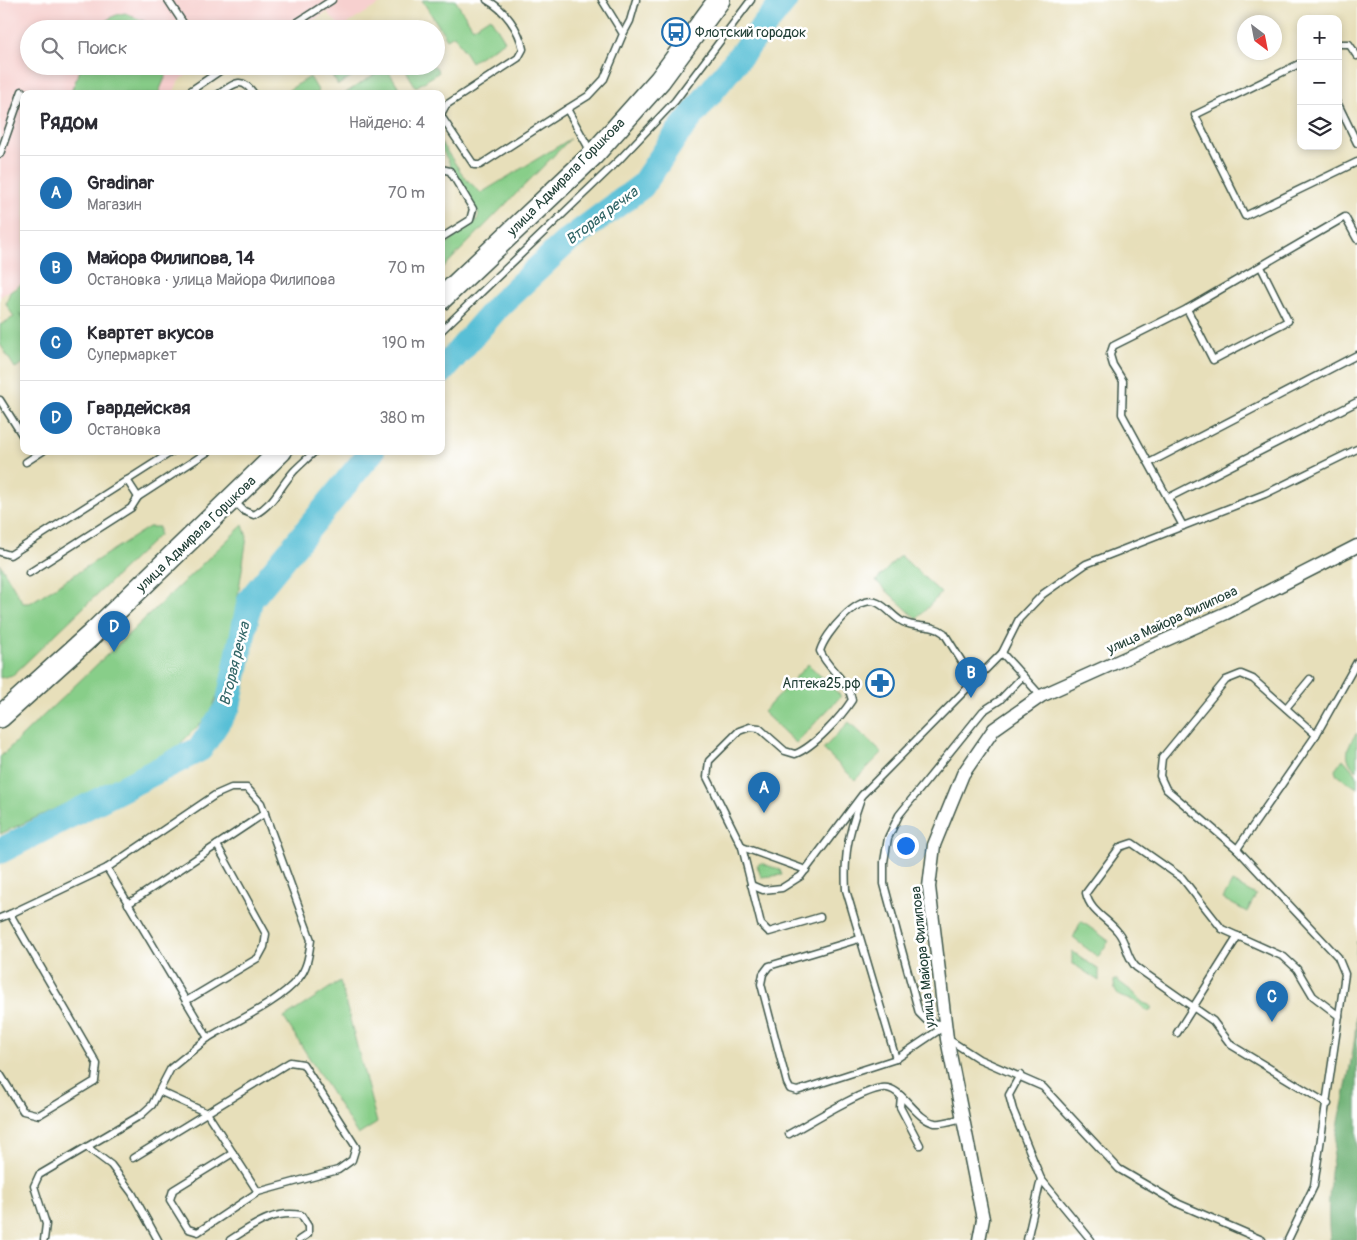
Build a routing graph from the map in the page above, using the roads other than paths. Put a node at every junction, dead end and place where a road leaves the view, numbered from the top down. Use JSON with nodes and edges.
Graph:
{"nodes":[{"id":1,"x":168,"y":0,"type":"edge"},
{"id":2,"x":332,"y":0,"type":"edge"},
{"id":3,"x":487,"y":0,"type":"edge"},
{"id":4,"x":602,"y":0,"type":"edge"},
{"id":5,"x":636,"y":0,"type":"edge"},
{"id":6,"x":719,"y":0,"type":"edge"},
{"id":7,"x":751,"y":0,"type":"edge"},
{"id":8,"x":181,"y":20,"type":"edge"},
{"id":9,"x":301,"y":20,"type":"edge"},
{"id":10,"x":623,"y":34,"type":"junction"},
{"id":11,"x":1342,"y":44,"type":"edge"},
{"id":12,"x":1357,"y":56,"type":"edge"},
{"id":13,"x":1297,"y":65,"type":"edge"},
{"id":14,"x":213,"y":75,"type":"edge"},
{"id":15,"x":192,"y":90,"type":"edge"},
{"id":16,"x":225,"y":90,"type":"edge"},
{"id":17,"x":252,"y":90,"type":"edge"},
{"id":18,"x":20,"y":97,"type":"edge"},
{"id":19,"x":1338,"y":105,"type":"edge"},
{"id":20,"x":445,"y":107,"type":"edge"},
{"id":21,"x":567,"y":109,"type":"junction"},
{"id":22,"x":445,"y":121,"type":"edge"},
{"id":23,"x":1357,"y":143,"type":"edge"},
{"id":24,"x":0,"y":154,"type":"edge"},
{"id":25,"x":593,"y":155,"type":"junction"},
{"id":26,"x":1357,"y":162,"type":"edge"},
{"id":27,"x":445,"y":169,"type":"edge"},
{"id":28,"x":445,"y":236,"type":"edge"},
{"id":29,"x":1357,"y":239,"type":"edge"},
{"id":30,"x":1261,"y":267,"type":"junction"},
{"id":31,"x":445,"y":295,"type":"edge"},
{"id":32,"x":1187,"y":309,"type":"junction"},
{"id":33,"x":445,"y":327,"type":"edge"},
{"id":34,"x":1357,"y":355,"type":"edge"},
{"id":35,"x":0,"y":400,"type":"edge"},
{"id":36,"x":1357,"y":402,"type":"edge"},
{"id":37,"x":20,"y":432,"type":"edge"},
{"id":38,"x":1357,"y":449,"type":"edge"},
{"id":39,"x":37,"y":455,"type":"edge"},
{"id":40,"x":167,"y":455,"type":"edge"},
{"id":41,"x":203,"y":455,"type":"edge"},
{"id":42,"x":277,"y":455,"type":"edge"},
{"id":43,"x":311,"y":455,"type":"edge"},
{"id":44,"x":26,"y":462,"type":"dead end"},
{"id":45,"x":1149,"y":463,"type":"junction"},
{"id":46,"x":127,"y":480,"type":"junction"},
{"id":47,"x":138,"y":497,"type":"junction"},
{"id":48,"x":1168,"y":498,"type":"junction"},
{"id":49,"x":232,"y":499,"type":"junction"},
{"id":50,"x":1183,"y":526,"type":"junction"},
{"id":51,"x":1357,"y":546,"type":"edge"},
{"id":52,"x":0,"y":552,"type":"edge"},
{"id":53,"x":29,"y":573,"type":"dead end"},
{"id":54,"x":1002,"y":653,"type":"junction"},
{"id":55,"x":1357,"y":662,"type":"edge"},
{"id":56,"x":1023,"y":676,"type":"junction"},
{"id":57,"x":1310,"y":679,"type":"dead end"},
{"id":58,"x":974,"y":681,"type":"junction"},
{"id":59,"x":1041,"y":696,"type":"junction"},
{"id":60,"x":1286,"y":708,"type":"junction"},
{"id":61,"x":0,"y":717,"type":"edge"},
{"id":62,"x":1316,"y":735,"type":"junction"},
{"id":63,"x":862,"y":796,"type":"junction"},
{"id":64,"x":265,"y":813,"type":"junction"},
{"id":65,"x":217,"y":845,"type":"junction"},
{"id":66,"x":742,"y":847,"type":"junction"},
{"id":67,"x":1237,"y":849,"type":"junction"},
{"id":68,"x":107,"y":868,"type":"junction"},
{"id":69,"x":806,"y":870,"type":"junction"},
{"id":70,"x":751,"y":885,"type":"junction"},
{"id":71,"x":128,"y":904,"type":"junction"},
{"id":72,"x":10,"y":914,"type":"junction"},
{"id":73,"x":820,"y":917,"type":"dead end"},
{"id":74,"x":0,"y":918,"type":"edge"},
{"id":75,"x":1238,"y":936,"type":"junction"},
{"id":76,"x":859,"y":939,"type":"junction"},
{"id":77,"x":186,"y":1001,"type":"junction"},
{"id":78,"x":1192,"y":1008,"type":"junction"},
{"id":79,"x":1340,"y":1016,"type":"junction"},
{"id":80,"x":946,"y":1032,"type":"junction"},
{"id":81,"x":1177,"y":1033,"type":"dead end"},
{"id":82,"x":208,"y":1038,"type":"junction"},
{"id":83,"x":896,"y":1059,"type":"junction"},
{"id":84,"x":0,"y":1074,"type":"edge"},
{"id":85,"x":1020,"y":1075,"type":"junction"},
{"id":86,"x":159,"y":1091,"type":"junction"},
{"id":87,"x":901,"y":1096,"type":"junction"},
{"id":88,"x":1328,"y":1104,"type":"junction"},
{"id":89,"x":207,"y":1113,"type":"junction"},
{"id":90,"x":962,"y":1118,"type":"junction"},
{"id":91,"x":789,"y":1134,"type":"dead end"},
{"id":92,"x":920,"y":1145,"type":"dead end"},
{"id":93,"x":88,"y":1147,"type":"junction"},
{"id":94,"x":233,"y":1153,"type":"junction"},
{"id":95,"x":133,"y":1158,"type":"dead end"},
{"id":96,"x":1041,"y":1178,"type":"junction"},
{"id":97,"x":258,"y":1192,"type":"junction"},
{"id":98,"x":44,"y":1240,"type":"edge"},
{"id":99,"x":158,"y":1240,"type":"edge"},
{"id":100,"x":230,"y":1240,"type":"edge"},
{"id":101,"x":299,"y":1240,"type":"edge"},
{"id":102,"x":979,"y":1240,"type":"edge"},
{"id":103,"x":1027,"y":1240,"type":"edge"},
{"id":104,"x":1091,"y":1240,"type":"edge"},
{"id":105,"x":1262,"y":1240,"type":"edge"},
{"id":106,"x":1288,"y":1240,"type":"edge"}],
"edges":[{"from":1,"to":8,"type":"lane"},
{"from":2,"to":9,"type":"lane"},
{"from":3,"to":20,"type":"lane"},
{"from":4,"to":10,"type":"lane"},
{"from":5,"to":10,"type":"lane"},
{"from":6,"to":25,"type":"main road","name":"улица Адмирала Горшкова"},
{"from":7,"to":33,"type":"lane"},
{"from":10,"to":21,"type":"lane"},
{"from":11,"to":12,"type":"lane"},
{"from":13,"to":26,"type":"lane"},
{"from":14,"to":15,"type":"lane"},
{"from":16,"to":17,"type":"lane"},
{"from":18,"to":24,"type":"lane"},
{"from":19,"to":23,"type":"lane"},
{"from":21,"to":22,"type":"lane"},
{"from":21,"to":25,"type":"lane"},
{"from":25,"to":31,"type":"main road","name":"улица Адмирала Горшкова"},
{"from":27,"to":28,"type":"lane"},
{"from":29,"to":30,"type":"lane"},
{"from":30,"to":32,"type":"lane"},
{"from":30,"to":32,"type":"lane"},
{"from":32,"to":45,"type":"lane"},
{"from":34,"to":45,"type":"lane"},
{"from":35,"to":37,"type":"lane"},
{"from":36,"to":48,"type":"lane"},
{"from":38,"to":50,"type":"lane"},
{"from":39,"to":44,"type":"lane"},
{"from":40,"to":46,"type":"lane"},
{"from":41,"to":47,"type":"lane"},
{"from":42,"to":49,"type":"main road","name":"улица Адмирала Горшкова"},
{"from":43,"to":49,"type":"lane"},
{"from":45,"to":48,"type":"lane"},
{"from":46,"to":47,"type":"lane"},
{"from":46,"to":52,"type":"lane"},
{"from":47,"to":53,"type":"lane"},
{"from":48,"to":50,"type":"lane"},
{"from":49,"to":61,"type":"main road","name":"улица Адмирала Горшкова"},
{"from":50,"to":54,"type":"lane"},
{"from":51,"to":59,"type":"street","name":"улица Майора Филипова"},
{"from":54,"to":56,"type":"lane"},
{"from":54,"to":58,"type":"lane"},
{"from":55,"to":62,"type":"lane"},
{"from":56,"to":59,"type":"lane"},
{"from":56,"to":80,"type":"lane"},
{"from":57,"to":60,"type":"lane"},
{"from":58,"to":63,"type":"lane"},
{"from":58,"to":66,"type":"lane"},
{"from":59,"to":80,"type":"street","name":"улица Майора Филипова"},
{"from":60,"to":62,"type":"lane"},
{"from":60,"to":67,"type":"lane"},
{"from":62,"to":67,"type":"lane"},
{"from":63,"to":69,"type":"lane"},
{"from":63,"to":76,"type":"lane"},
{"from":64,"to":65,"type":"lane"},
{"from":64,"to":68,"type":"lane"},
{"from":64,"to":82,"type":"lane"},
{"from":65,"to":71,"type":"lane"},
{"from":65,"to":77,"type":"lane"},
{"from":66,"to":69,"type":"lane"},
{"from":66,"to":70,"type":"lane"},
{"from":67,"to":79,"type":"lane"},
{"from":68,"to":71,"type":"lane"},
{"from":68,"to":72,"type":"lane"},
{"from":69,"to":70,"type":"lane"},
{"from":70,"to":73,"type":"lane"},
{"from":71,"to":77,"type":"lane"},
{"from":72,"to":74,"type":"lane"},
{"from":72,"to":84,"type":"lane"},
{"from":75,"to":78,"type":"lane"},
{"from":75,"to":78,"type":"lane"},
{"from":75,"to":79,"type":"lane"},
{"from":76,"to":83,"type":"lane"},
{"from":76,"to":83,"type":"lane"},
{"from":77,"to":82,"type":"lane"},
{"from":78,"to":81,"type":"lane"},
{"from":78,"to":88,"type":"lane"},
{"from":79,"to":88,"type":"lane"},
{"from":80,"to":83,"type":"lane"},
{"from":80,"to":85,"type":"lane"},
{"from":80,"to":90,"type":"street","name":"улица Майора Филипова"},
{"from":82,"to":86,"type":"lane"},
{"from":85,"to":96,"type":"lane"},
{"from":85,"to":105,"type":"lane"},
{"from":86,"to":89,"type":"lane"},
{"from":86,"to":93,"type":"lane"},
{"from":87,"to":90,"type":"lane"},
{"from":87,"to":91,"type":"lane"},
{"from":87,"to":92,"type":"lane"},
{"from":88,"to":106,"type":"lane"},
{"from":89,"to":94,"type":"lane"},
{"from":89,"to":95,"type":"lane"},
{"from":89,"to":97,"type":"lane"},
{"from":90,"to":102,"type":"street","name":"улица Майора Филипова"},
{"from":93,"to":98,"type":"lane"},
{"from":93,"to":99,"type":"lane"},
{"from":94,"to":97,"type":"lane"},
{"from":94,"to":97,"type":"lane"},
{"from":96,"to":103,"type":"lane"},
{"from":96,"to":104,"type":"lane"},
{"from":100,"to":101,"type":"lane"}]}
